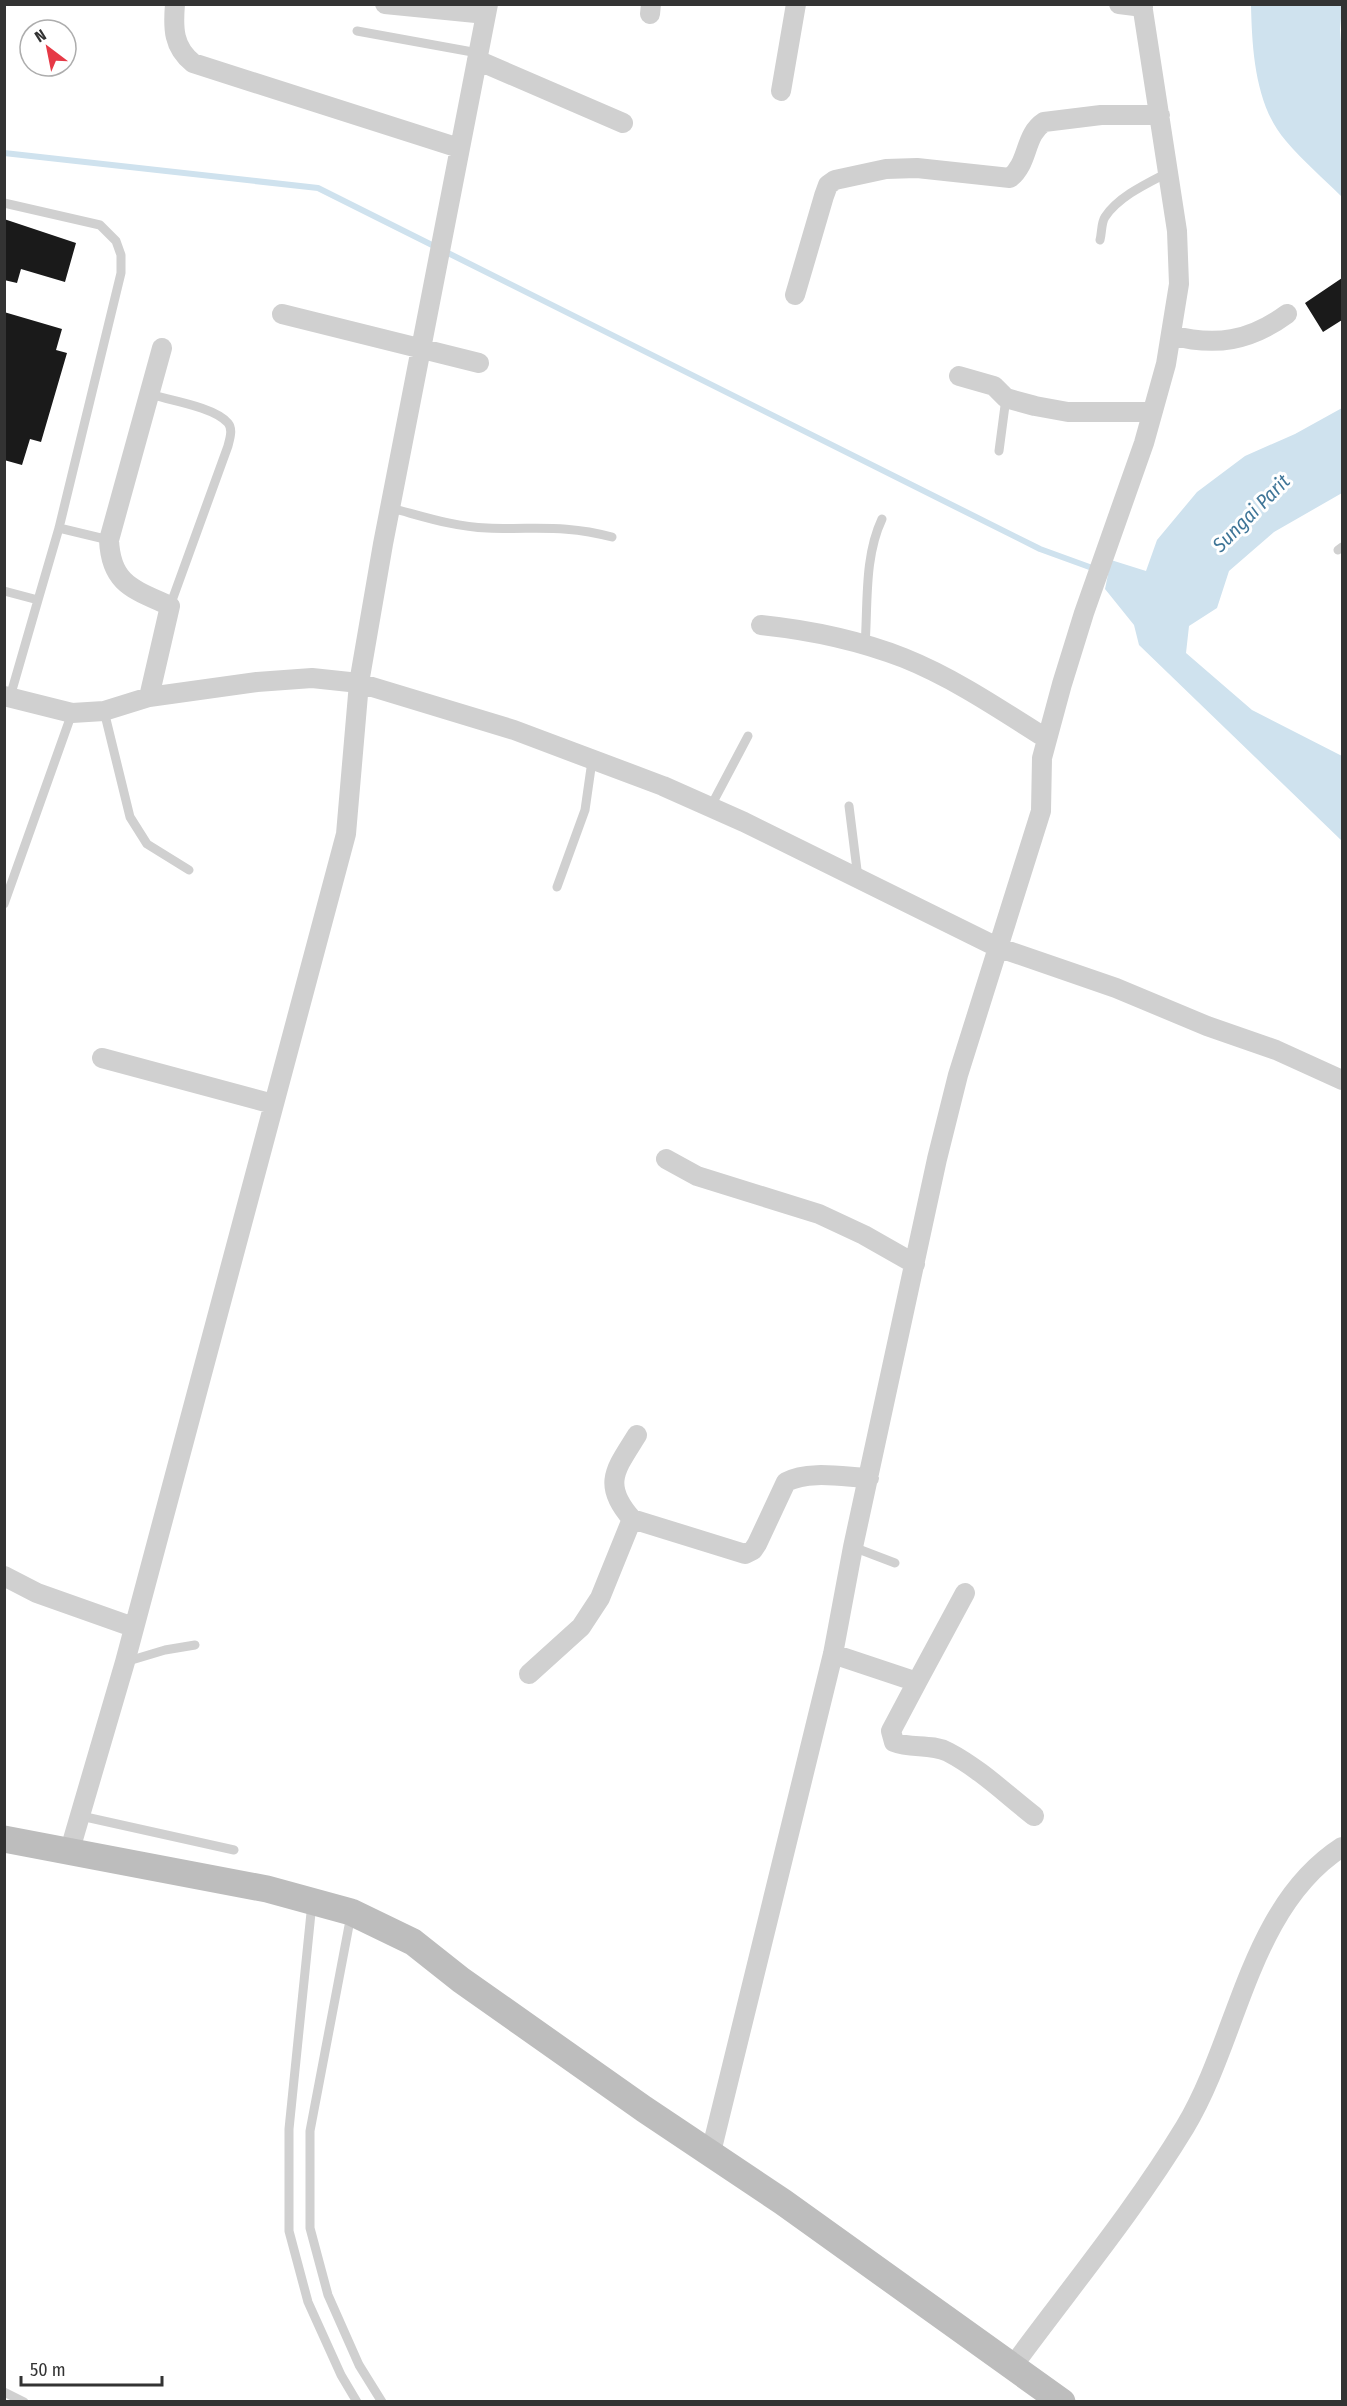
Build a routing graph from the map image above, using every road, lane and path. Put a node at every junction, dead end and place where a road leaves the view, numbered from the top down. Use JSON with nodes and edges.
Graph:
{"nodes":[{"id":1,"x":176,"y":4,"type":"edge"},
{"id":2,"x":386,"y":4,"type":"edge"},
{"id":3,"x":795,"y":4,"type":"edge"},
{"id":4,"x":1119,"y":4,"type":"edge"},
{"id":5,"x":1143,"y":6,"type":"edge"},
{"id":6,"x":487,"y":9,"type":"edge"},
{"id":7,"x":357,"y":31,"type":"dead end"},
{"id":8,"x":478,"y":56,"type":"junction"},
{"id":9,"x":780,"y":91,"type":"dead end"},
{"id":10,"x":1160,"y":115,"type":"junction"},
{"id":11,"x":623,"y":123,"type":"dead end"},
{"id":12,"x":459,"y":148,"type":"junction"},
{"id":13,"x":1169,"y":172,"type":"junction"},
{"id":14,"x":4,"y":203,"type":"edge"},
{"id":15,"x":1100,"y":240,"type":"dead end"},
{"id":16,"x":795,"y":295,"type":"dead end"},
{"id":17,"x":282,"y":314,"type":"dead end"},
{"id":18,"x":1287,"y":314,"type":"dead end"},
{"id":19,"x":1171,"y":335,"type":"junction"},
{"id":20,"x":162,"y":348,"type":"dead end"},
{"id":21,"x":420,"y":349,"type":"junction"},
{"id":22,"x":479,"y":363,"type":"dead end"},
{"id":23,"x":959,"y":376,"type":"dead end"},
{"id":24,"x":149,"y":394,"type":"junction"},
{"id":25,"x":1006,"y":398,"type":"junction"},
{"id":26,"x":1151,"y":412,"type":"junction"},
{"id":27,"x":999,"y":451,"type":"dead end"},
{"id":28,"x":391,"y":508,"type":"junction"},
{"id":29,"x":882,"y":519,"type":"dead end"},
{"id":30,"x":59,"y":528,"type":"junction"},
{"id":31,"x":612,"y":537,"type":"dead end"},
{"id":32,"x":109,"y":540,"type":"junction"},
{"id":33,"x":4,"y":591,"type":"edge"},
{"id":34,"x":38,"y":600,"type":"junction"},
{"id":35,"x":170,"y":606,"type":"junction"},
{"id":36,"x":761,"y":625,"type":"dead end"},
{"id":37,"x":865,"y":646,"type":"junction"},
{"id":38,"x":359,"y":683,"type":"junction"},
{"id":39,"x":7,"y":696,"type":"edge"},
{"id":40,"x":149,"y":697,"type":"junction"},
{"id":41,"x":104,"y":711,"type":"junction"},
{"id":42,"x":72,"y":713,"type":"junction"},
{"id":43,"x":748,"y":736,"type":"dead end"},
{"id":44,"x":1047,"y":739,"type":"junction"},
{"id":45,"x":592,"y":761,"type":"junction"},
{"id":46,"x":711,"y":806,"type":"junction"},
{"id":47,"x":849,"y":806,"type":"dead end"},
{"id":48,"x":189,"y":870,"type":"dead end"},
{"id":49,"x":858,"y":878,"type":"junction"},
{"id":50,"x":557,"y":887,"type":"dead end"},
{"id":51,"x":4,"y":904,"type":"edge"},
{"id":52,"x":997,"y":947,"type":"junction"},
{"id":53,"x":102,"y":1058,"type":"dead end"},
{"id":54,"x":1342,"y":1080,"type":"edge"},
{"id":55,"x":273,"y":1104,"type":"junction"},
{"id":56,"x":666,"y":1159,"type":"dead end"},
{"id":57,"x":915,"y":1264,"type":"junction"},
{"id":58,"x":638,"y":1435,"type":"dead end"},
{"id":59,"x":869,"y":1478,"type":"junction"},
{"id":60,"x":632,"y":1519,"type":"junction"},
{"id":61,"x":854,"y":1547,"type":"junction"},
{"id":62,"x":896,"y":1563,"type":"dead end"},
{"id":63,"x":4,"y":1576,"type":"edge"},
{"id":64,"x":965,"y":1593,"type":"dead end"},
{"id":65,"x":133,"y":1627,"type":"junction"},
{"id":66,"x":195,"y":1646,"type":"dead end"},
{"id":67,"x":833,"y":1654,"type":"junction"},
{"id":68,"x":125,"y":1662,"type":"junction"},
{"id":69,"x":528,"y":1674,"type":"dead end"},
{"id":70,"x":917,"y":1682,"type":"junction"},
{"id":71,"x":81,"y":1816,"type":"junction"},
{"id":72,"x":1034,"y":1816,"type":"dead end"},
{"id":73,"x":4,"y":1839,"type":"edge"},
{"id":74,"x":1342,"y":1846,"type":"edge"},
{"id":75,"x":234,"y":1850,"type":"dead end"},
{"id":76,"x":69,"y":1853,"type":"junction"},
{"id":77,"x":312,"y":1903,"type":"junction"},
{"id":78,"x":351,"y":1912,"type":"junction"},
{"id":79,"x":711,"y":2152,"type":"junction"},
{"id":80,"x":1012,"y":2367,"type":"junction"},
{"id":81,"x":4,"y":2392,"type":"edge"},
{"id":82,"x":24,"y":2402,"type":"edge"},
{"id":83,"x":357,"y":2402,"type":"edge"},
{"id":84,"x":382,"y":2402,"type":"edge"},
{"id":85,"x":1062,"y":2402,"type":"edge"}],
"edges":[{"from":1,"to":12,"type":"street"},
{"from":2,"to":6,"type":"street"},
{"from":3,"to":9,"type":"street"},
{"from":4,"to":5,"type":"street"},
{"from":5,"to":10,"type":"street"},
{"from":6,"to":8,"type":"street"},
{"from":7,"to":8,"type":"lane"},
{"from":8,"to":11,"type":"street"},
{"from":8,"to":12,"type":"street"},
{"from":10,"to":13,"type":"street"},
{"from":10,"to":16,"type":"street"},
{"from":12,"to":21,"type":"street"},
{"from":13,"to":15,"type":"lane"},
{"from":13,"to":19,"type":"street"},
{"from":14,"to":30,"type":"lane"},
{"from":17,"to":21,"type":"street"},
{"from":18,"to":19,"type":"street"},
{"from":19,"to":26,"type":"street"},
{"from":20,"to":24,"type":"street"},
{"from":21,"to":22,"type":"street"},
{"from":21,"to":28,"type":"street"},
{"from":23,"to":25,"type":"street"},
{"from":24,"to":32,"type":"street"},
{"from":24,"to":35,"type":"lane"},
{"from":25,"to":26,"type":"street"},
{"from":25,"to":27,"type":"lane"},
{"from":26,"to":44,"type":"street"},
{"from":28,"to":31,"type":"lane"},
{"from":28,"to":38,"type":"street"},
{"from":29,"to":37,"type":"lane"},
{"from":30,"to":32,"type":"lane"},
{"from":30,"to":34,"type":"lane"},
{"from":32,"to":35,"type":"street"},
{"from":33,"to":34,"type":"lane"},
{"from":34,"to":39,"type":"lane"},
{"from":35,"to":40,"type":"street"},
{"from":36,"to":37,"type":"street"},
{"from":37,"to":44,"type":"street"},
{"from":38,"to":40,"type":"street"},
{"from":38,"to":45,"type":"street"},
{"from":38,"to":55,"type":"street"},
{"from":39,"to":42,"type":"street"},
{"from":40,"to":41,"type":"street"},
{"from":41,"to":42,"type":"street"},
{"from":41,"to":48,"type":"lane"},
{"from":42,"to":51,"type":"lane"},
{"from":43,"to":46,"type":"lane"},
{"from":44,"to":52,"type":"street"},
{"from":45,"to":46,"type":"street"},
{"from":45,"to":50,"type":"lane"},
{"from":46,"to":49,"type":"street"},
{"from":47,"to":49,"type":"lane"},
{"from":49,"to":52,"type":"street"},
{"from":52,"to":54,"type":"street"},
{"from":52,"to":57,"type":"street"},
{"from":53,"to":55,"type":"street"},
{"from":55,"to":65,"type":"street"},
{"from":56,"to":57,"type":"street"},
{"from":57,"to":59,"type":"street"},
{"from":58,"to":60,"type":"street"},
{"from":59,"to":60,"type":"street"},
{"from":59,"to":61,"type":"street"},
{"from":60,"to":69,"type":"street"},
{"from":61,"to":62,"type":"lane"},
{"from":61,"to":67,"type":"street"},
{"from":63,"to":65,"type":"street"},
{"from":64,"to":70,"type":"street"},
{"from":65,"to":68,"type":"street"},
{"from":66,"to":68,"type":"lane"},
{"from":67,"to":70,"type":"street"},
{"from":67,"to":79,"type":"street"},
{"from":68,"to":71,"type":"street"},
{"from":70,"to":72,"type":"street"},
{"from":71,"to":75,"type":"lane"},
{"from":71,"to":76,"type":"street"},
{"from":73,"to":76,"type":"street"},
{"from":74,"to":80,"type":"street"},
{"from":76,"to":77,"type":"street"},
{"from":77,"to":78,"type":"street"},
{"from":77,"to":83,"type":"lane"},
{"from":78,"to":79,"type":"street"},
{"from":78,"to":84,"type":"lane"},
{"from":79,"to":80,"type":"street"},
{"from":80,"to":85,"type":"street"},
{"from":81,"to":82,"type":"lane"}]}
